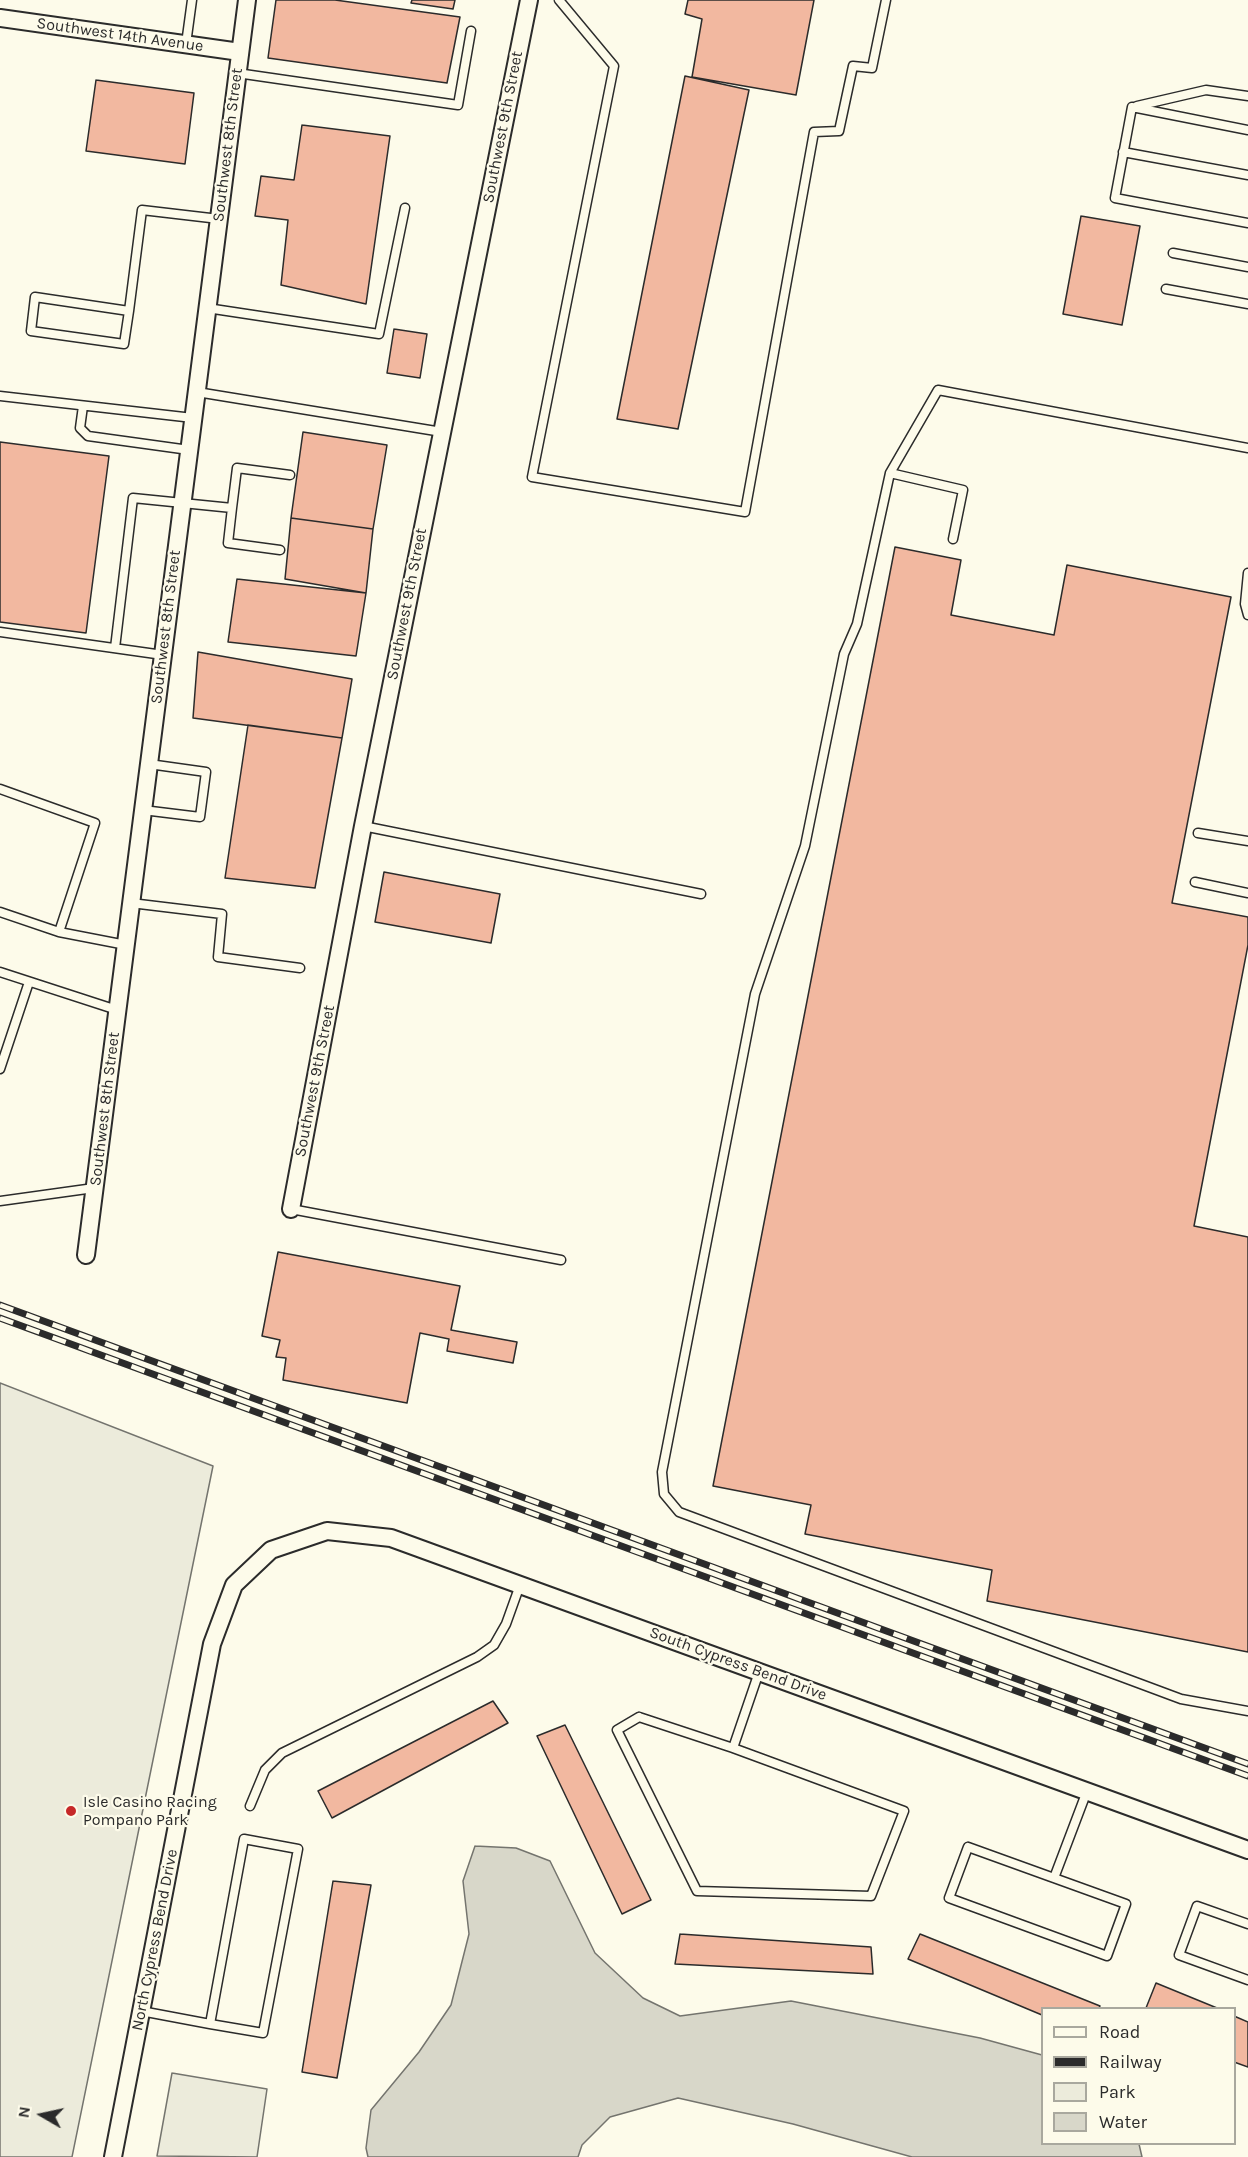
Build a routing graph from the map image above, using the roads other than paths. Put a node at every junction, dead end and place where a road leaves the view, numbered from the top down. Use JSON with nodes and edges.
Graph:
{"nodes":[{"id":1,"x":192,"y":0,"type":"edge"},
{"id":2,"x":247,"y":0,"type":"edge"},
{"id":3,"x":529,"y":0,"type":"edge"},
{"id":4,"x":559,"y":0,"type":"edge"},
{"id":5,"x":886,"y":0,"type":"edge"},
{"id":6,"x":0,"y":18,"type":"edge"},
{"id":7,"x":471,"y":31,"type":"dead end"},
{"id":8,"x":186,"y":44,"type":"junction"},
{"id":9,"x":240,"y":52,"type":"junction"},
{"id":10,"x":237,"y":73,"type":"junction"},
{"id":11,"x":1248,"y":96,"type":"edge"},
{"id":12,"x":1132,"y":107,"type":"junction"},
{"id":13,"x":1248,"y":130,"type":"edge"},
{"id":14,"x":1123,"y":152,"type":"junction"},
{"id":15,"x":1248,"y":175,"type":"edge"},
{"id":16,"x":405,"y":208,"type":"dead end"},
{"id":17,"x":219,"y":219,"type":"junction"},
{"id":18,"x":1248,"y":223,"type":"edge"},
{"id":19,"x":1173,"y":253,"type":"dead end"},
{"id":20,"x":1248,"y":267,"type":"edge"},
{"id":21,"x":1166,"y":289,"type":"dead end"},
{"id":22,"x":1248,"y":304,"type":"edge"},
{"id":23,"x":207,"y":308,"type":"junction"},
{"id":24,"x":129,"y":311,"type":"junction"},
{"id":25,"x":196,"y":392,"type":"junction"},
{"id":26,"x":0,"y":396,"type":"edge"},
{"id":27,"x":82,"y":406,"type":"junction"},
{"id":28,"x":193,"y":418,"type":"junction"},
{"id":29,"x":442,"y":432,"type":"junction"},
{"id":30,"x":1248,"y":448,"type":"edge"},
{"id":31,"x":189,"y":450,"type":"junction"},
{"id":32,"x":890,"y":473,"type":"junction"},
{"id":33,"x":290,"y":475,"type":"dead end"},
{"id":34,"x":182,"y":503,"type":"junction"},
{"id":35,"x":232,"y":508,"type":"junction"},
{"id":36,"x":953,"y":539,"type":"dead end"},
{"id":37,"x":280,"y":550,"type":"dead end"},
{"id":38,"x":1248,"y":573,"type":"edge"},
{"id":39,"x":1248,"y":615,"type":"edge"},
{"id":40,"x":0,"y":632,"type":"edge"},
{"id":41,"x":115,"y":648,"type":"junction"},
{"id":42,"x":163,"y":656,"type":"junction"},
{"id":43,"x":149,"y":764,"type":"junction"},
{"id":44,"x":0,"y":789,"type":"edge"},
{"id":45,"x":143,"y":810,"type":"junction"},
{"id":46,"x":363,"y":826,"type":"junction"},
{"id":47,"x":1198,"y":833,"type":"dead end"},
{"id":48,"x":1248,"y":841,"type":"edge"},
{"id":49,"x":1195,"y":882,"type":"dead end"},
{"id":50,"x":1248,"y":893,"type":"edge"},
{"id":51,"x":701,"y":894,"type":"dead end"},
{"id":52,"x":131,"y":903,"type":"junction"},
{"id":53,"x":0,"y":912,"type":"edge"},
{"id":54,"x":59,"y":932,"type":"junction"},
{"id":55,"x":126,"y":945,"type":"junction"},
{"id":56,"x":300,"y":968,"type":"dead end"},
{"id":57,"x":0,"y":972,"type":"edge"},
{"id":58,"x":29,"y":982,"type":"junction"},
{"id":59,"x":117,"y":1010,"type":"junction"},
{"id":60,"x":0,"y":1069,"type":"edge"},
{"id":61,"x":94,"y":1188,"type":"junction"},
{"id":62,"x":0,"y":1201,"type":"edge"},
{"id":63,"x":291,"y":1209,"type":"joint"},
{"id":64,"x":86,"y":1255,"type":"dead end"},
{"id":65,"x":561,"y":1260,"type":"dead end"},
{"id":66,"x":234,"y":1585,"type":"joint"},
{"id":67,"x":520,"y":1585,"type":"junction"},
{"id":68,"x":759,"y":1672,"type":"junction"},
{"id":69,"x":1248,"y":1712,"type":"edge"},
{"id":70,"x":733,"y":1748,"type":"junction"},
{"id":71,"x":1087,"y":1791,"type":"junction"},
{"id":72,"x":250,"y":1806,"type":"dead end"},
{"id":73,"x":1248,"y":1850,"type":"edge"},
{"id":74,"x":1054,"y":1878,"type":"junction"},
{"id":75,"x":1248,"y":1924,"type":"edge"},
{"id":76,"x":1248,"y":1980,"type":"edge"},
{"id":77,"x":141,"y":2011,"type":"junction"},
{"id":78,"x":210,"y":2024,"type":"junction"},
{"id":79,"x":113,"y":2157,"type":"edge"}],
"edges":[{"from":1,"to":8,"type":"lane"},
{"from":2,"to":9,"type":"street","name":"Southwest 8th Street"},
{"from":3,"to":29,"type":"street","name":"Southwest 9th Street"},
{"from":4,"to":5,"type":"lane"},
{"from":6,"to":8,"type":"street","name":"Southwest 14th Avenue"},
{"from":7,"to":10,"type":"lane"},
{"from":8,"to":9,"type":"street","name":"Southwest 14th Avenue"},
{"from":9,"to":10,"type":"street","name":"Southwest 8th Street"},
{"from":10,"to":17,"type":"street","name":"Southwest 8th Street"},
{"from":11,"to":12,"type":"lane"},
{"from":12,"to":13,"type":"lane"},
{"from":12,"to":14,"type":"lane"},
{"from":14,"to":15,"type":"lane"},
{"from":14,"to":18,"type":"lane"},
{"from":16,"to":23,"type":"lane"},
{"from":17,"to":23,"type":"street","name":"Southwest 8th Street"},
{"from":17,"to":24,"type":"lane"},
{"from":19,"to":20,"type":"lane"},
{"from":21,"to":22,"type":"lane"},
{"from":23,"to":25,"type":"street","name":"Southwest 8th Street"},
{"from":24,"to":24,"type":"lane"},
{"from":25,"to":28,"type":"street","name":"Southwest 8th Street"},
{"from":25,"to":29,"type":"lane"},
{"from":26,"to":27,"type":"lane"},
{"from":27,"to":28,"type":"lane"},
{"from":27,"to":31,"type":"lane"},
{"from":28,"to":31,"type":"street","name":"Southwest 8th Street"},
{"from":29,"to":46,"type":"street","name":"Southwest 9th Street"},
{"from":30,"to":32,"type":"lane"},
{"from":31,"to":34,"type":"street","name":"Southwest 8th Street"},
{"from":32,"to":36,"type":"lane"},
{"from":32,"to":69,"type":"lane"},
{"from":33,"to":35,"type":"lane"},
{"from":34,"to":35,"type":"lane"},
{"from":34,"to":41,"type":"lane"},
{"from":34,"to":42,"type":"street","name":"Southwest 8th Street"},
{"from":35,"to":37,"type":"lane"},
{"from":38,"to":39,"type":"lane"},
{"from":40,"to":41,"type":"lane"},
{"from":41,"to":42,"type":"lane"},
{"from":42,"to":43,"type":"street","name":"Southwest 8th Street"},
{"from":43,"to":45,"type":"street","name":"Southwest 8th Street"},
{"from":43,"to":45,"type":"lane"},
{"from":44,"to":54,"type":"lane"},
{"from":45,"to":52,"type":"street","name":"Southwest 8th Street"},
{"from":46,"to":51,"type":"lane"},
{"from":46,"to":63,"type":"street","name":"Southwest 9th Street"},
{"from":47,"to":48,"type":"lane"},
{"from":49,"to":50,"type":"lane"},
{"from":52,"to":55,"type":"street","name":"Southwest 8th Street"},
{"from":52,"to":56,"type":"lane"},
{"from":53,"to":54,"type":"lane"},
{"from":54,"to":55,"type":"lane"},
{"from":55,"to":59,"type":"street","name":"Southwest 8th Street"},
{"from":57,"to":58,"type":"lane"},
{"from":58,"to":59,"type":"lane"},
{"from":58,"to":60,"type":"lane"},
{"from":59,"to":61,"type":"street","name":"Southwest 8th Street"},
{"from":61,"to":62,"type":"lane"},
{"from":61,"to":64,"type":"street","name":"Southwest 8th Street"},
{"from":63,"to":65,"type":"lane"},
{"from":66,"to":67,"type":"street","name":"South Cypress Bend Drive"},
{"from":66,"to":77,"type":"street","name":"North Cypress Bend Drive"},
{"from":67,"to":68,"type":"street","name":"South Cypress Bend Drive"},
{"from":67,"to":72,"type":"lane"},
{"from":68,"to":70,"type":"lane"},
{"from":68,"to":71,"type":"street","name":"South Cypress Bend Drive"},
{"from":70,"to":70,"type":"lane"},
{"from":71,"to":73,"type":"street","name":"South Cypress Bend Drive"},
{"from":71,"to":74,"type":"lane"},
{"from":74,"to":74,"type":"lane"},
{"from":75,"to":76,"type":"lane"},
{"from":77,"to":78,"type":"lane"},
{"from":77,"to":79,"type":"street","name":"North Cypress Bend Drive"},
{"from":78,"to":78,"type":"lane"}]}
